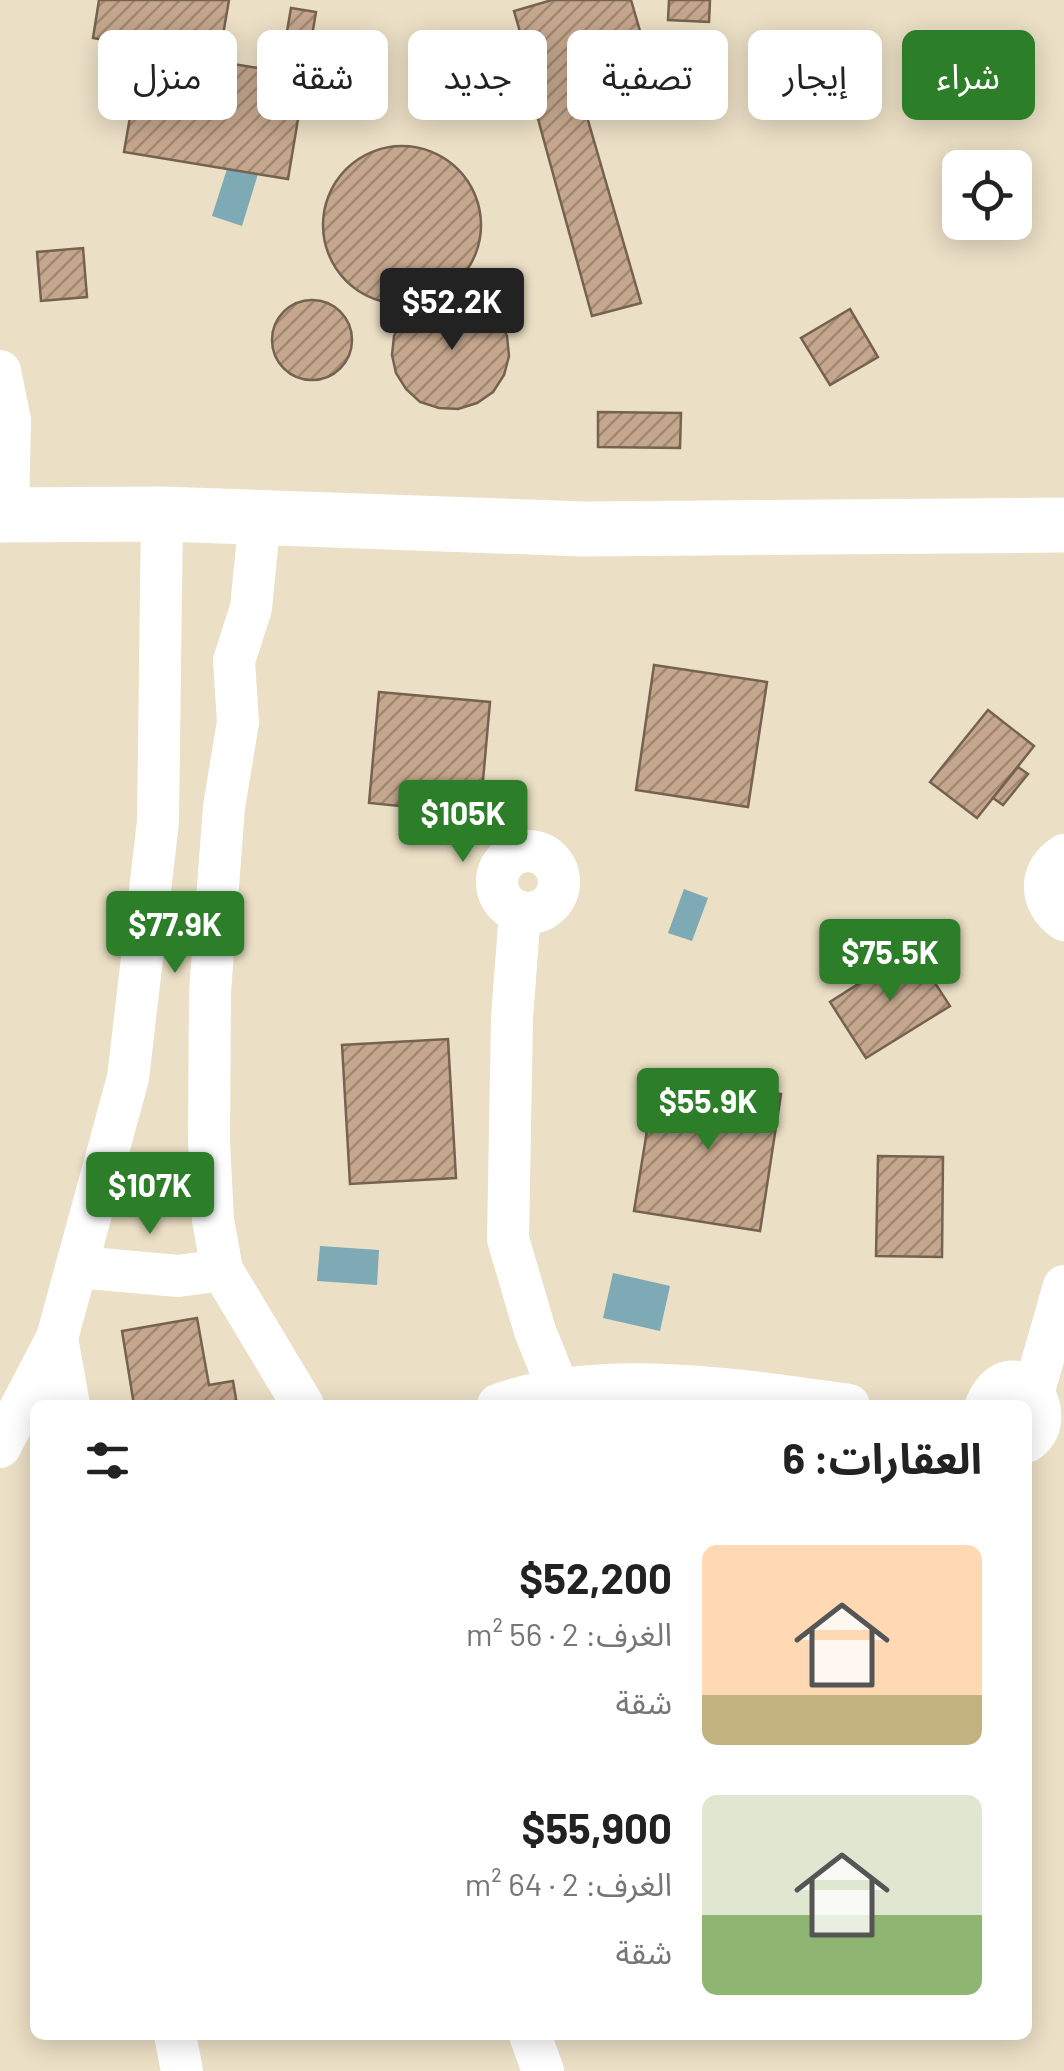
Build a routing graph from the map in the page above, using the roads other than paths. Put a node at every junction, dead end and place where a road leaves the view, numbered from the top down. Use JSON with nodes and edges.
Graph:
{"nodes":[{"id":1,"x":0,"y":371,"type":"edge"},
{"id":2,"x":162,"y":514,"type":"junction"},
{"id":3,"x":4,"y":515,"type":"edge"},
{"id":4,"x":260,"y":517,"type":"junction"},
{"id":5,"x":1064,"y":525,"type":"edge"},
{"id":6,"x":1064,"y":855,"type":"edge"},
{"id":7,"x":520,"y":912,"type":"dead end"},
{"id":8,"x":1064,"y":920,"type":"edge"},
{"id":9,"x":78,"y":1267,"type":"junction"},
{"id":10,"x":222,"y":1270,"type":"junction"},
{"id":11,"x":1064,"y":1286,"type":"edge"},
{"id":12,"x":57,"y":1338,"type":"junction"},
{"id":13,"x":1035,"y":1387,"type":"junction"},
{"id":14,"x":559,"y":1391,"type":"junction"},
{"id":15,"x":69,"y":1400,"type":"edge"},
{"id":16,"x":300,"y":1400,"type":"edge"},
{"id":17,"x":520,"y":1400,"type":"edge"},
{"id":18,"x":814,"y":1400,"type":"edge"},
{"id":19,"x":988,"y":1400,"type":"edge"},
{"id":20,"x":1032,"y":1437,"type":"edge"},
{"id":21,"x":0,"y":1447,"type":"edge"},
{"id":22,"x":175,"y":2040,"type":"edge"},
{"id":23,"x":532,"y":2040,"type":"edge"},
{"id":24,"x":182,"y":2071,"type":"edge"},
{"id":25,"x":543,"y":2071,"type":"edge"}],
"edges":[{"from":1,"to":3,"type":"street"},
{"from":2,"to":3,"type":"street"},
{"from":2,"to":4,"type":"street"},
{"from":2,"to":9,"type":"street"},
{"from":4,"to":5,"type":"street"},
{"from":4,"to":10,"type":"street"},
{"from":6,"to":8,"type":"street"},
{"from":7,"to":14,"type":"street"},
{"from":9,"to":10,"type":"street"},
{"from":9,"to":12,"type":"street"},
{"from":10,"to":16,"type":"street"},
{"from":11,"to":13,"type":"street"},
{"from":12,"to":15,"type":"street"},
{"from":12,"to":21,"type":"street"},
{"from":13,"to":19,"type":"street"},
{"from":13,"to":20,"type":"street"},
{"from":14,"to":17,"type":"street"},
{"from":14,"to":18,"type":"street"},
{"from":22,"to":24,"type":"street"},
{"from":23,"to":25,"type":"street"}]}
